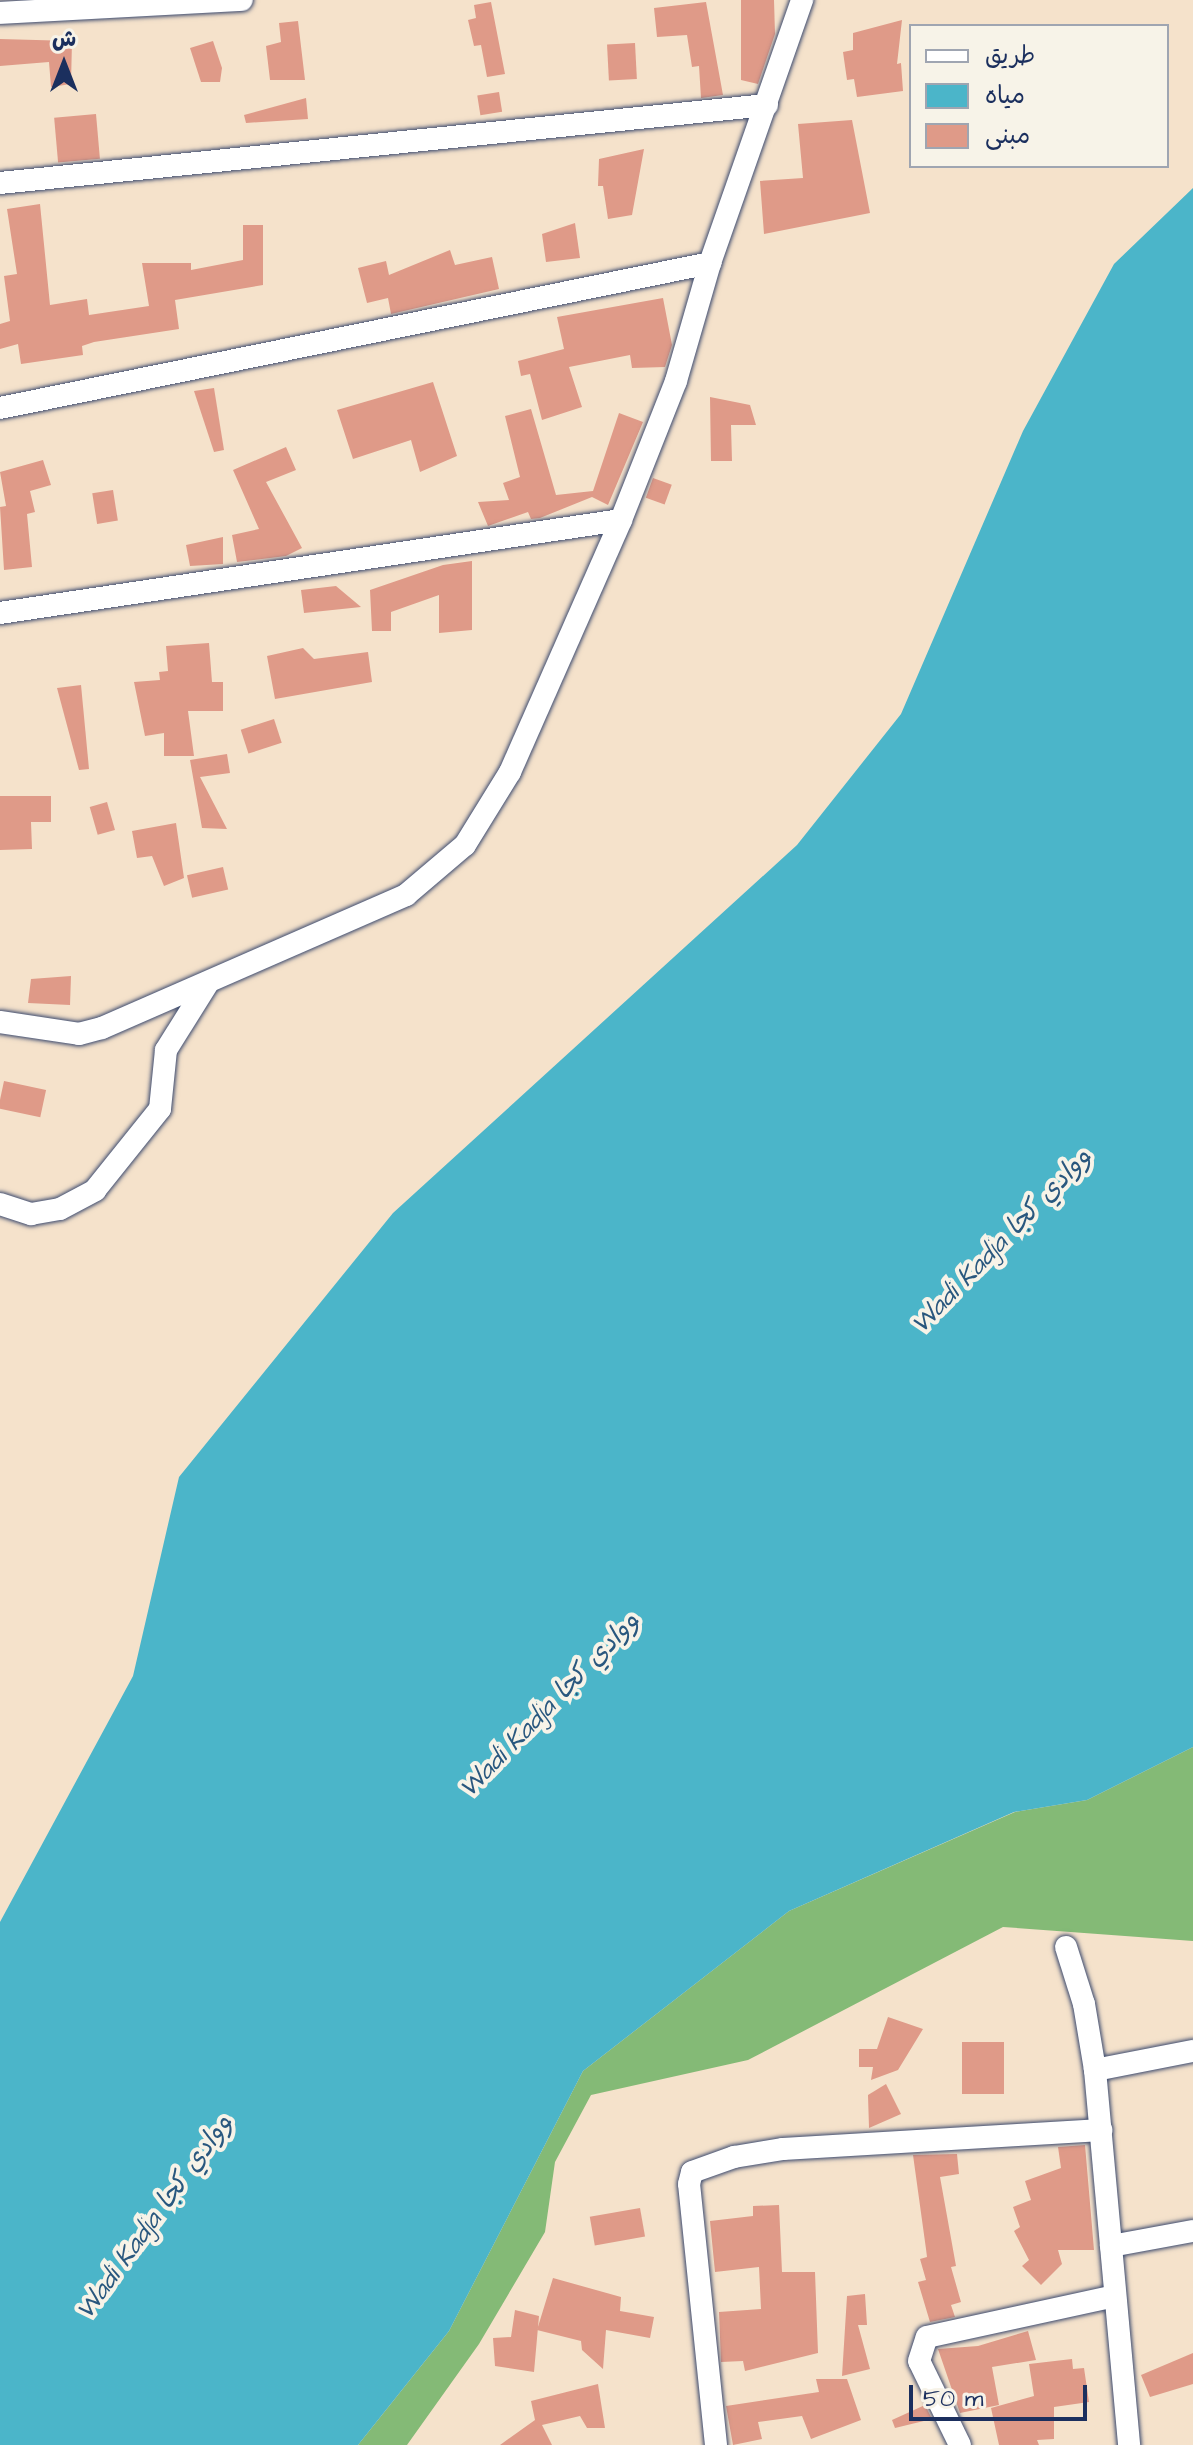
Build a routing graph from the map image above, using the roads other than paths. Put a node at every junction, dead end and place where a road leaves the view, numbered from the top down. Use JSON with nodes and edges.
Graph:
{"nodes":[{"id":1,"x":242,"y":0,"type":"edge"},
{"id":2,"x":802,"y":0,"type":"edge"},
{"id":3,"x":0,"y":13,"type":"edge"},
{"id":4,"x":767,"y":105,"type":"junction"},
{"id":5,"x":0,"y":183,"type":"edge"},
{"id":6,"x":710,"y":263,"type":"junction"},
{"id":7,"x":0,"y":408,"type":"edge"},
{"id":8,"x":621,"y":520,"type":"junction"},
{"id":9,"x":0,"y":613,"type":"edge"},
{"id":10,"x":208,"y":983,"type":"junction"},
{"id":11,"x":0,"y":1022,"type":"edge"},
{"id":12,"x":0,"y":1204,"type":"edge"},
{"id":13,"x":1066,"y":1947,"type":"dead end"},
{"id":14,"x":1193,"y":2051,"type":"edge"},
{"id":15,"x":1095,"y":2070,"type":"junction"},
{"id":16,"x":1101,"y":2130,"type":"junction"},
{"id":17,"x":1193,"y":2231,"type":"edge"},
{"id":18,"x":1111,"y":2246,"type":"junction"},
{"id":19,"x":1115,"y":2296,"type":"junction"},
{"id":20,"x":716,"y":2445,"type":"edge"},
{"id":21,"x":960,"y":2445,"type":"edge"},
{"id":22,"x":1129,"y":2445,"type":"edge"}],
"edges":[{"from":1,"to":3,"type":"street"},
{"from":2,"to":4,"type":"street"},
{"from":4,"to":5,"type":"street"},
{"from":4,"to":6,"type":"street"},
{"from":6,"to":7,"type":"street"},
{"from":6,"to":8,"type":"street"},
{"from":8,"to":9,"type":"street"},
{"from":8,"to":10,"type":"street"},
{"from":10,"to":11,"type":"street"},
{"from":10,"to":12,"type":"street"},
{"from":13,"to":15,"type":"street"},
{"from":14,"to":15,"type":"street"},
{"from":15,"to":16,"type":"street"},
{"from":16,"to":18,"type":"street"},
{"from":16,"to":20,"type":"street"},
{"from":17,"to":18,"type":"street"},
{"from":18,"to":19,"type":"street"},
{"from":19,"to":21,"type":"street"},
{"from":19,"to":22,"type":"street"}]}
